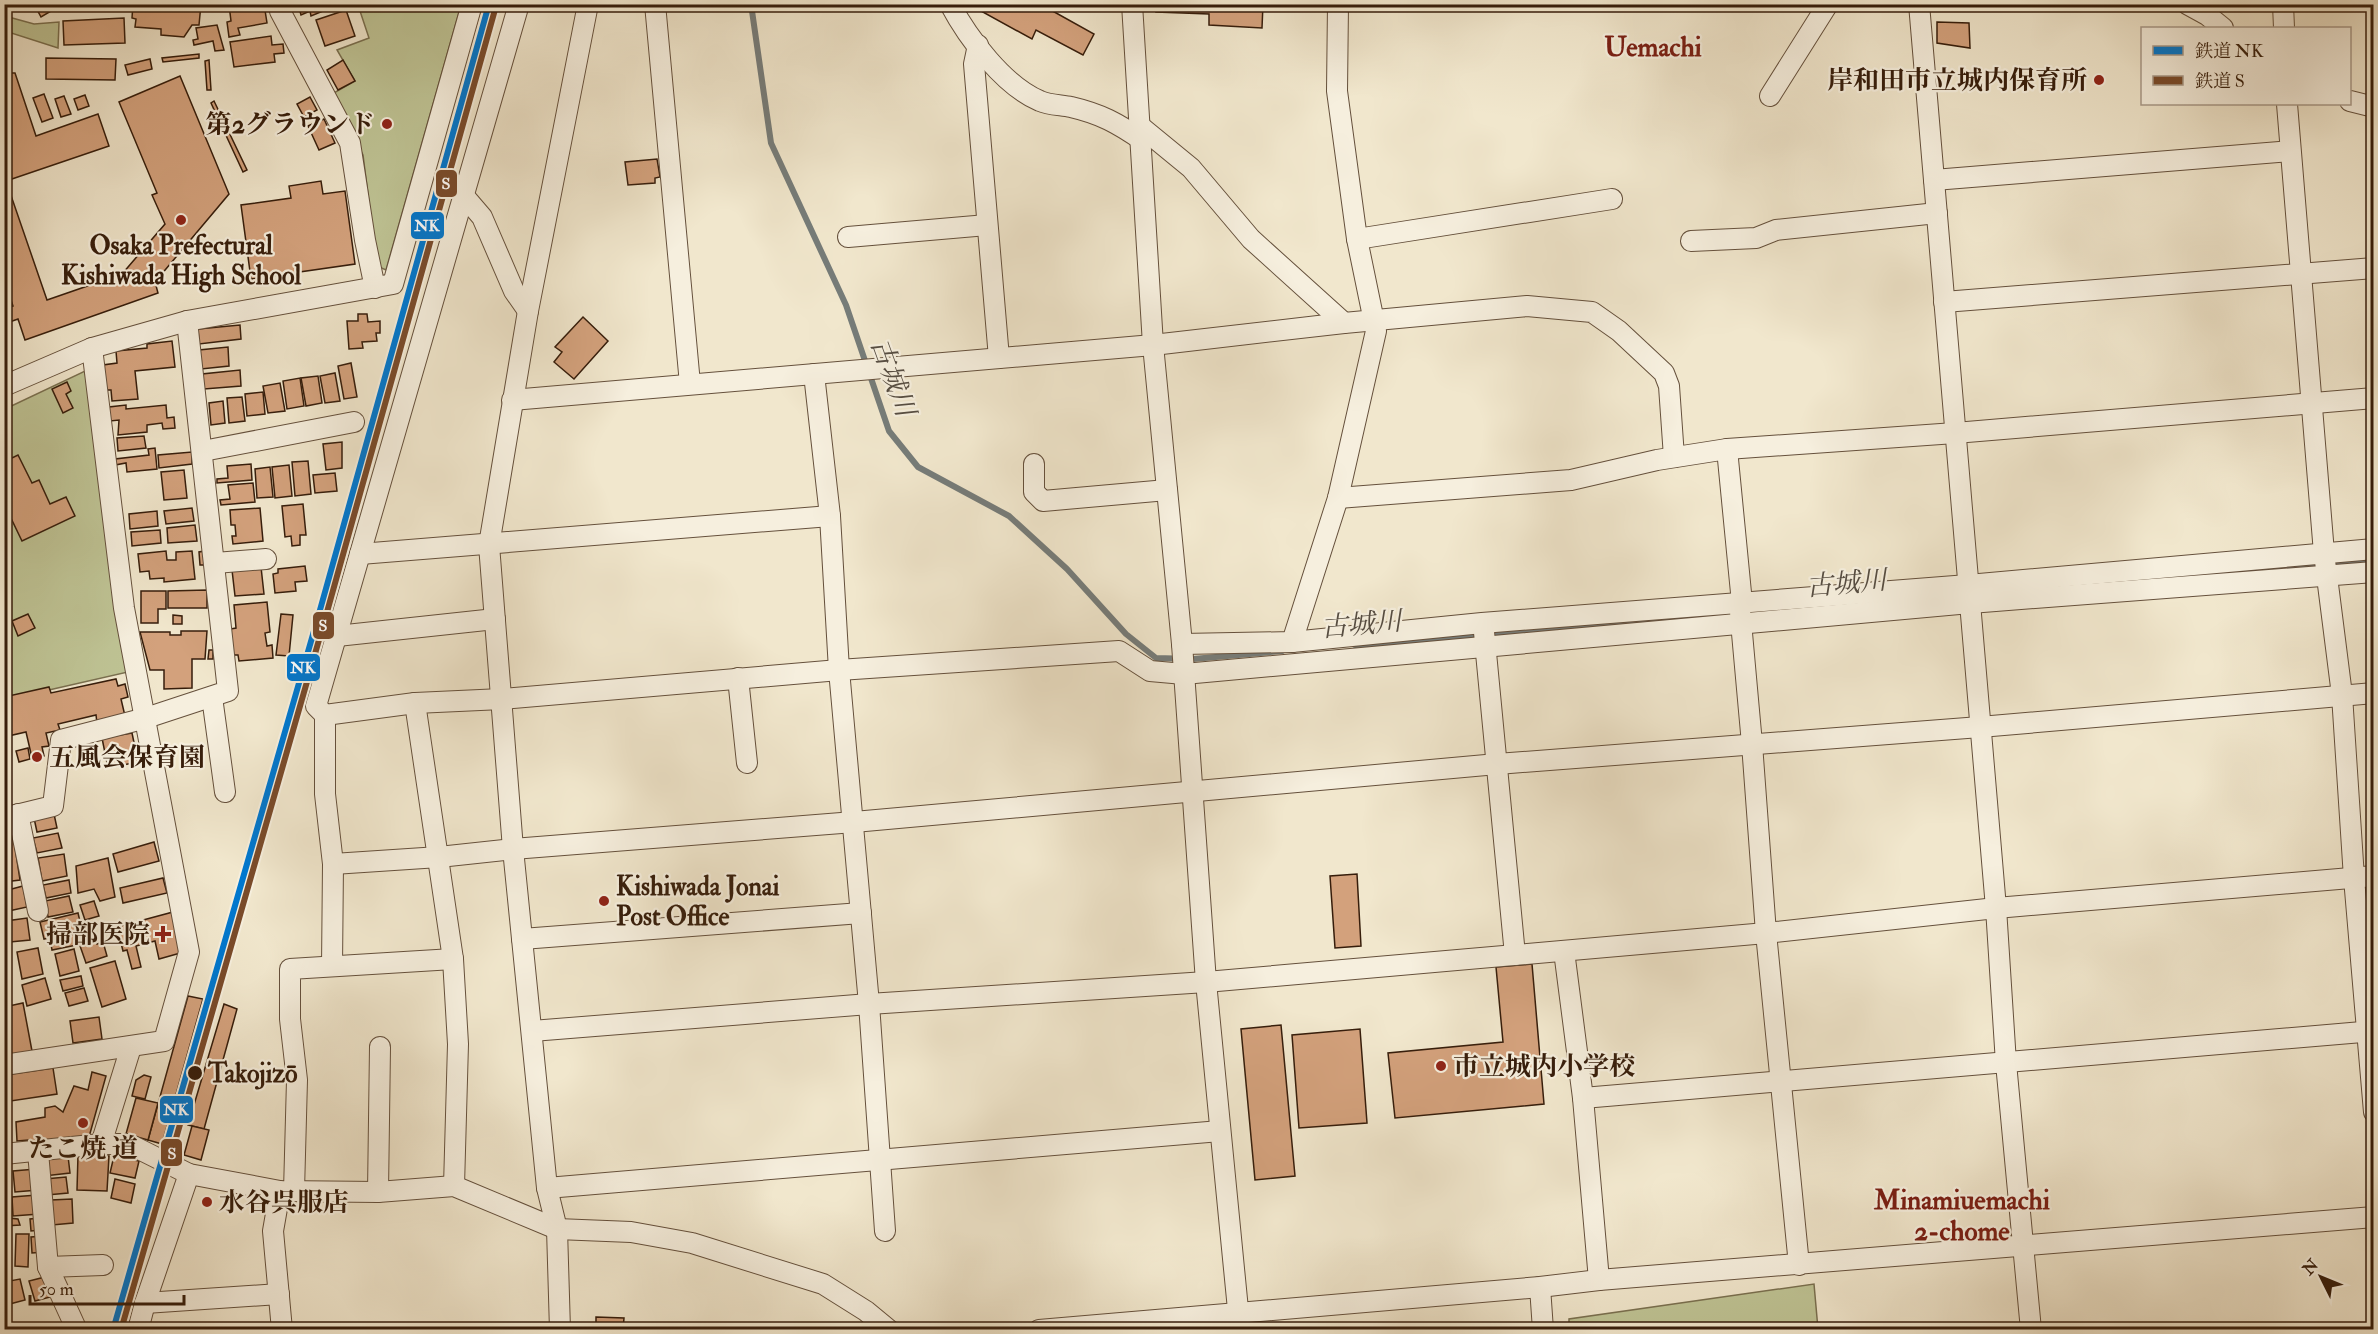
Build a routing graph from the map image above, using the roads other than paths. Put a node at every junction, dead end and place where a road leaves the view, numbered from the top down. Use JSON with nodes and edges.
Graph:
{"nodes":[{"id":1,"x":279,"y":4,"type":"edge"},
{"id":2,"x":472,"y":4,"type":"edge"},
{"id":3,"x":519,"y":4,"type":"edge"},
{"id":4,"x":588,"y":4,"type":"edge"},
{"id":5,"x":655,"y":4,"type":"edge"},
{"id":6,"x":950,"y":4,"type":"edge"},
{"id":7,"x":1132,"y":4,"type":"edge"},
{"id":8,"x":1338,"y":4,"type":"edge"},
{"id":9,"x":1828,"y":4,"type":"edge"},
{"id":10,"x":1919,"y":4,"type":"edge"},
{"id":11,"x":2187,"y":4,"type":"edge"},
{"id":12,"x":2283,"y":4,"type":"edge"},
{"id":13,"x":2222,"y":27,"type":"edge"},
{"id":14,"x":2284,"y":27,"type":"edge"},
{"id":15,"x":978,"y":45,"type":"junction"},
{"id":16,"x":1770,"y":96,"type":"dead end"},
{"id":17,"x":2351,"y":102,"type":"edge"},
{"id":18,"x":2287,"y":105,"type":"edge"},
{"id":19,"x":2373,"y":107,"type":"edge"},
{"id":20,"x":1141,"y":133,"type":"junction"},
{"id":21,"x":2290,"y":151,"type":"junction"},
{"id":22,"x":1934,"y":180,"type":"junction"},
{"id":23,"x":464,"y":196,"type":"junction"},
{"id":24,"x":1612,"y":199,"type":"dead end"},
{"id":25,"x":1937,"y":213,"type":"junction"},
{"id":26,"x":987,"y":225,"type":"junction"},
{"id":27,"x":848,"y":237,"type":"dead end"},
{"id":28,"x":1357,"y":239,"type":"junction"},
{"id":29,"x":1691,"y":241,"type":"dead end"},
{"id":30,"x":2373,"y":268,"type":"edge"},
{"id":31,"x":2301,"y":274,"type":"junction"},
{"id":32,"x":375,"y":288,"type":"junction"},
{"id":33,"x":1944,"y":302,"type":"junction"},
{"id":34,"x":528,"y":311,"type":"junction"},
{"id":35,"x":1373,"y":320,"type":"junction"},
{"id":36,"x":187,"y":321,"type":"junction"},
{"id":37,"x":1344,"y":323,"type":"junction"},
{"id":38,"x":1153,"y":345,"type":"junction"},
{"id":39,"x":92,"y":348,"type":"junction"},
{"id":40,"x":999,"y":358,"type":"junction"},
{"id":41,"x":814,"y":374,"type":"junction"},
{"id":42,"x":690,"y":384,"type":"junction"},
{"id":43,"x":4,"y":386,"type":"edge"},
{"id":44,"x":2373,"y":398,"type":"edge"},
{"id":45,"x":512,"y":400,"type":"junction"},
{"id":46,"x":2312,"y":403,"type":"junction"},
{"id":47,"x":354,"y":422,"type":"dead end"},
{"id":48,"x":1955,"y":433,"type":"junction"},
{"id":49,"x":1727,"y":449,"type":"junction"},
{"id":50,"x":202,"y":452,"type":"junction"},
{"id":51,"x":1674,"y":457,"type":"junction"},
{"id":52,"x":1034,"y":464,"type":"dead end"},
{"id":53,"x":1167,"y":490,"type":"junction"},
{"id":54,"x":1338,"y":498,"type":"junction"},
{"id":55,"x":830,"y":516,"type":"junction"},
{"id":56,"x":489,"y":545,"type":"junction"},
{"id":57,"x":2373,"y":549,"type":"edge"},
{"id":58,"x":2324,"y":553,"type":"junction"},
{"id":59,"x":360,"y":554,"type":"junction"},
{"id":60,"x":266,"y":559,"type":"dead end"},
{"id":61,"x":214,"y":563,"type":"junction"},
{"id":62,"x":2373,"y":572,"type":"edge"},
{"id":63,"x":2328,"y":576,"type":"junction"},
{"id":64,"x":1969,"y":594,"type":"junction"},
{"id":65,"x":1740,"y":603,"type":"junction"},
{"id":66,"x":495,"y":619,"type":"junction"},
{"id":67,"x":1482,"y":623,"type":"junction"},
{"id":68,"x":1741,"y":624,"type":"junction"},
{"id":69,"x":337,"y":636,"type":"junction"},
{"id":70,"x":1292,"y":642,"type":"junction"},
{"id":71,"x":1182,"y":645,"type":"junction"},
{"id":72,"x":1486,"y":645,"type":"junction"},
{"id":73,"x":839,"y":670,"type":"junction"},
{"id":74,"x":1184,"y":673,"type":"junction"},
{"id":75,"x":738,"y":678,"type":"junction"},
{"id":76,"x":2373,"y":693,"type":"edge"},
{"id":77,"x":2342,"y":695,"type":"junction"},
{"id":78,"x":212,"y":697,"type":"junction"},
{"id":79,"x":502,"y":699,"type":"junction"},
{"id":80,"x":415,"y":703,"type":"junction"},
{"id":81,"x":325,"y":716,"type":"junction"},
{"id":82,"x":146,"y":718,"type":"junction"},
{"id":83,"x":1980,"y":727,"type":"junction"},
{"id":84,"x":1752,"y":744,"type":"junction"},
{"id":85,"x":747,"y":763,"type":"dead end"},
{"id":86,"x":1497,"y":764,"type":"junction"},
{"id":87,"x":225,"y":792,"type":"dead end"},
{"id":88,"x":1192,"y":792,"type":"junction"},
{"id":89,"x":11,"y":816,"type":"edge"},
{"id":90,"x":854,"y":822,"type":"junction"},
{"id":91,"x":513,"y":849,"type":"junction"},
{"id":92,"x":440,"y":857,"type":"junction"},
{"id":93,"x":333,"y":864,"type":"junction"},
{"id":94,"x":2364,"y":877,"type":"edge"},
{"id":95,"x":1996,"y":908,"type":"junction"},
{"id":96,"x":38,"y":911,"type":"dead end"},
{"id":97,"x":861,"y":913,"type":"junction"},
{"id":98,"x":1766,"y":933,"type":"junction"},
{"id":99,"x":522,"y":939,"type":"junction"},
{"id":100,"x":1563,"y":951,"type":"junction"},
{"id":101,"x":1515,"y":955,"type":"junction"},
{"id":102,"x":453,"y":959,"type":"junction"},
{"id":103,"x":332,"y":966,"type":"junction"},
{"id":104,"x":1206,"y":981,"type":"junction"},
{"id":105,"x":869,"y":1004,"type":"junction"},
{"id":106,"x":532,"y":1030,"type":"junction"},
{"id":107,"x":2370,"y":1032,"type":"edge"},
{"id":108,"x":131,"y":1047,"type":"junction"},
{"id":109,"x":380,"y":1047,"type":"dead end"},
{"id":110,"x":2006,"y":1063,"type":"junction"},
{"id":111,"x":4,"y":1065,"type":"edge"},
{"id":112,"x":1780,"y":1083,"type":"junction"},
{"id":113,"x":1583,"y":1098,"type":"junction"},
{"id":114,"x":2373,"y":1112,"type":"edge"},
{"id":115,"x":1220,"y":1131,"type":"junction"},
{"id":116,"x":101,"y":1144,"type":"junction"},
{"id":117,"x":38,"y":1152,"type":"junction"},
{"id":118,"x":4,"y":1154,"type":"edge"},
{"id":119,"x":881,"y":1161,"type":"junction"},
{"id":120,"x":189,"y":1174,"type":"junction"},
{"id":121,"x":454,"y":1186,"type":"junction"},
{"id":122,"x":547,"y":1188,"type":"junction"},
{"id":123,"x":287,"y":1191,"type":"junction"},
{"id":124,"x":378,"y":1192,"type":"junction"},
{"id":125,"x":2373,"y":1217,"type":"edge"},
{"id":126,"x":557,"y":1229,"type":"junction"},
{"id":127,"x":885,"y":1231,"type":"dead end"},
{"id":128,"x":2022,"y":1246,"type":"junction"},
{"id":129,"x":103,"y":1265,"type":"dead end"},
{"id":130,"x":1799,"y":1265,"type":"junction"},
{"id":131,"x":48,"y":1267,"type":"junction"},
{"id":132,"x":1599,"y":1280,"type":"junction"},
{"id":133,"x":1540,"y":1287,"type":"junction"},
{"id":134,"x":279,"y":1294,"type":"junction"},
{"id":135,"x":145,"y":1303,"type":"junction"},
{"id":136,"x":1239,"y":1321,"type":"edge"},
{"id":137,"x":74,"y":1329,"type":"edge"},
{"id":138,"x":138,"y":1329,"type":"edge"},
{"id":139,"x":282,"y":1329,"type":"edge"},
{"id":140,"x":560,"y":1329,"type":"edge"},
{"id":141,"x":889,"y":1329,"type":"edge"},
{"id":142,"x":1039,"y":1329,"type":"edge"},
{"id":143,"x":1543,"y":1329,"type":"edge"},
{"id":144,"x":2031,"y":1329,"type":"edge"}],
"edges":[{"from":1,"to":32,"type":"street"},
{"from":2,"to":32,"type":"street"},
{"from":3,"to":23,"type":"street"},
{"from":4,"to":34,"type":"street"},
{"from":5,"to":42,"type":"street"},
{"from":6,"to":15,"type":"street"},
{"from":7,"to":20,"type":"street"},
{"from":8,"to":28,"type":"street"},
{"from":9,"to":16,"type":"street"},
{"from":10,"to":22,"type":"street"},
{"from":11,"to":13,"type":"street"},
{"from":12,"to":14,"type":"street"},
{"from":15,"to":20,"type":"street"},
{"from":15,"to":26,"type":"street"},
{"from":17,"to":19,"type":"street"},
{"from":18,"to":21,"type":"street"},
{"from":20,"to":37,"type":"street"},
{"from":20,"to":38,"type":"street"},
{"from":21,"to":22,"type":"street"},
{"from":21,"to":31,"type":"street"},
{"from":22,"to":25,"type":"street"},
{"from":23,"to":34,"type":"street"},
{"from":23,"to":59,"type":"street"},
{"from":24,"to":28,"type":"street"},
{"from":25,"to":29,"type":"street"},
{"from":25,"to":33,"type":"street"},
{"from":26,"to":27,"type":"street"},
{"from":26,"to":40,"type":"street"},
{"from":28,"to":35,"type":"street"},
{"from":30,"to":31,"type":"street"},
{"from":31,"to":33,"type":"street"},
{"from":31,"to":46,"type":"street"},
{"from":32,"to":36,"type":"street"},
{"from":33,"to":48,"type":"street"},
{"from":34,"to":45,"type":"street"},
{"from":35,"to":37,"type":"street"},
{"from":35,"to":51,"type":"street"},
{"from":35,"to":54,"type":"street"},
{"from":36,"to":39,"type":"street"},
{"from":36,"to":50,"type":"street"},
{"from":37,"to":38,"type":"street"},
{"from":38,"to":40,"type":"street"},
{"from":38,"to":53,"type":"street"},
{"from":39,"to":43,"type":"street"},
{"from":39,"to":82,"type":"street"},
{"from":40,"to":41,"type":"street"},
{"from":41,"to":42,"type":"street"},
{"from":41,"to":55,"type":"street"},
{"from":42,"to":45,"type":"street"},
{"from":44,"to":46,"type":"street"},
{"from":45,"to":56,"type":"street"},
{"from":46,"to":48,"type":"street"},
{"from":46,"to":58,"type":"street"},
{"from":47,"to":50,"type":"street"},
{"from":48,"to":49,"type":"street"},
{"from":48,"to":64,"type":"street"},
{"from":49,"to":51,"type":"street"},
{"from":49,"to":65,"type":"street"},
{"from":50,"to":61,"type":"street"},
{"from":51,"to":54,"type":"street"},
{"from":52,"to":53,"type":"street"},
{"from":53,"to":71,"type":"street"},
{"from":54,"to":70,"type":"street"},
{"from":55,"to":56,"type":"street"},
{"from":55,"to":73,"type":"street"},
{"from":56,"to":59,"type":"street"},
{"from":56,"to":66,"type":"street"},
{"from":57,"to":58,"type":"street"},
{"from":58,"to":63,"type":"street"},
{"from":58,"to":64,"type":"street"},
{"from":59,"to":69,"type":"street"},
{"from":60,"to":61,"type":"street"},
{"from":61,"to":78,"type":"street"},
{"from":62,"to":63,"type":"street"},
{"from":63,"to":64,"type":"street"},
{"from":63,"to":77,"type":"street"},
{"from":64,"to":65,"type":"street"},
{"from":64,"to":68,"type":"street"},
{"from":64,"to":83,"type":"street"},
{"from":65,"to":67,"type":"street"},
{"from":65,"to":68,"type":"street"},
{"from":66,"to":69,"type":"street"},
{"from":66,"to":79,"type":"street"},
{"from":67,"to":70,"type":"street"},
{"from":67,"to":72,"type":"street"},
{"from":68,"to":72,"type":"street"},
{"from":68,"to":84,"type":"street"},
{"from":69,"to":81,"type":"street"},
{"from":70,"to":71,"type":"street"},
{"from":71,"to":74,"type":"street"},
{"from":72,"to":74,"type":"street"},
{"from":72,"to":86,"type":"street"},
{"from":73,"to":74,"type":"street"},
{"from":73,"to":75,"type":"street"},
{"from":73,"to":90,"type":"street"},
{"from":74,"to":88,"type":"street"},
{"from":75,"to":79,"type":"street"},
{"from":75,"to":85,"type":"street"},
{"from":76,"to":77,"type":"street"},
{"from":77,"to":83,"type":"street"},
{"from":77,"to":94,"type":"street"},
{"from":78,"to":82,"type":"street"},
{"from":78,"to":87,"type":"street"},
{"from":79,"to":80,"type":"street"},
{"from":79,"to":91,"type":"street"},
{"from":80,"to":81,"type":"street"},
{"from":80,"to":92,"type":"street"},
{"from":81,"to":93,"type":"street"},
{"from":82,"to":89,"type":"street"},
{"from":82,"to":108,"type":"street"},
{"from":83,"to":84,"type":"street"},
{"from":83,"to":95,"type":"street"},
{"from":84,"to":86,"type":"street"},
{"from":84,"to":98,"type":"street"},
{"from":86,"to":88,"type":"street"},
{"from":86,"to":101,"type":"street"},
{"from":88,"to":90,"type":"street"},
{"from":88,"to":104,"type":"street"},
{"from":89,"to":96,"type":"street"},
{"from":90,"to":91,"type":"street"},
{"from":90,"to":97,"type":"street"},
{"from":91,"to":92,"type":"street"},
{"from":91,"to":99,"type":"street"},
{"from":92,"to":93,"type":"street"},
{"from":92,"to":102,"type":"street"},
{"from":93,"to":103,"type":"street"},
{"from":94,"to":95,"type":"street"},
{"from":94,"to":107,"type":"street"},
{"from":95,"to":98,"type":"street"},
{"from":95,"to":110,"type":"street"},
{"from":97,"to":99,"type":"street"},
{"from":97,"to":105,"type":"street"},
{"from":98,"to":100,"type":"street"},
{"from":98,"to":112,"type":"street"},
{"from":99,"to":106,"type":"street"},
{"from":100,"to":101,"type":"street"},
{"from":100,"to":113,"type":"street"},
{"from":101,"to":104,"type":"street"},
{"from":102,"to":103,"type":"street"},
{"from":102,"to":121,"type":"street"},
{"from":103,"to":123,"type":"street"},
{"from":104,"to":105,"type":"street"},
{"from":104,"to":115,"type":"street"},
{"from":105,"to":106,"type":"street"},
{"from":105,"to":119,"type":"street"},
{"from":106,"to":122,"type":"street"},
{"from":107,"to":110,"type":"street"},
{"from":107,"to":114,"type":"street"},
{"from":108,"to":111,"type":"street"},
{"from":108,"to":116,"type":"street"},
{"from":109,"to":124,"type":"street"},
{"from":110,"to":112,"type":"street"},
{"from":110,"to":128,"type":"street"},
{"from":112,"to":113,"type":"street"},
{"from":112,"to":130,"type":"street"},
{"from":113,"to":132,"type":"street"},
{"from":115,"to":119,"type":"street"},
{"from":115,"to":136,"type":"street"},
{"from":116,"to":117,"type":"street"},
{"from":116,"to":120,"type":"street"},
{"from":117,"to":118,"type":"street"},
{"from":117,"to":131,"type":"street"},
{"from":119,"to":122,"type":"street"},
{"from":119,"to":127,"type":"street"},
{"from":120,"to":123,"type":"street"},
{"from":120,"to":135,"type":"street"},
{"from":121,"to":124,"type":"street"},
{"from":121,"to":126,"type":"street"},
{"from":122,"to":126,"type":"street"},
{"from":123,"to":124,"type":"street"},
{"from":123,"to":134,"type":"street"},
{"from":125,"to":128,"type":"street"},
{"from":126,"to":140,"type":"street"},
{"from":126,"to":141,"type":"street"},
{"from":128,"to":130,"type":"street"},
{"from":128,"to":144,"type":"street"},
{"from":129,"to":131,"type":"street"},
{"from":130,"to":132,"type":"street"},
{"from":131,"to":137,"type":"street"},
{"from":132,"to":133,"type":"street"},
{"from":133,"to":136,"type":"street"},
{"from":133,"to":143,"type":"street"},
{"from":134,"to":135,"type":"street"},
{"from":134,"to":139,"type":"street"},
{"from":135,"to":138,"type":"street"},
{"from":136,"to":142,"type":"street"}]}
